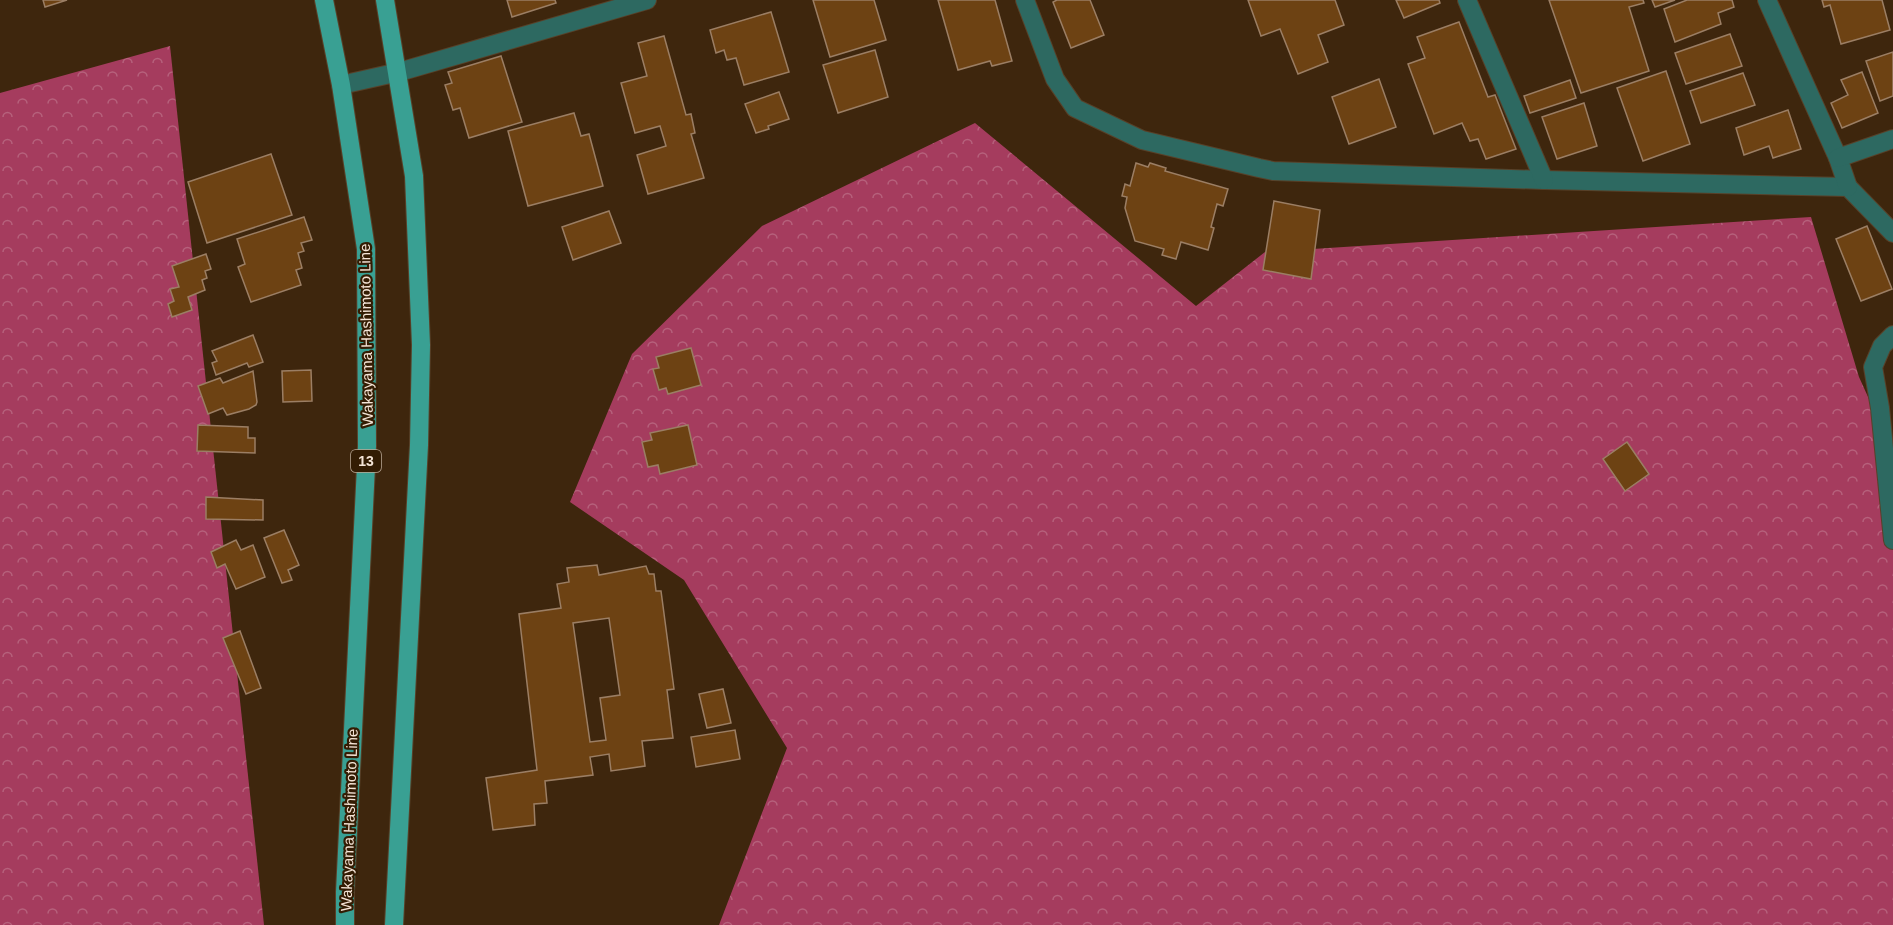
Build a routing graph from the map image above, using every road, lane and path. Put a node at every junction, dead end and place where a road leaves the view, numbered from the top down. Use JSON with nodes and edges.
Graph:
{"nodes":[{"id":1,"x":324,"y":0,"type":"edge"},
{"id":2,"x":385,"y":0,"type":"edge"},
{"id":3,"x":647,"y":0,"type":"edge"},
{"id":4,"x":1025,"y":0,"type":"edge"},
{"id":5,"x":1467,"y":0,"type":"edge"},
{"id":6,"x":1767,"y":0,"type":"edge"},
{"id":7,"x":399,"y":72,"type":"junction"},
{"id":8,"x":341,"y":85,"type":"junction"},
{"id":9,"x":1893,"y":139,"type":"edge"},
{"id":10,"x":1838,"y":158,"type":"junction"},
{"id":11,"x":1544,"y":180,"type":"junction"},
{"id":12,"x":1848,"y":187,"type":"junction"},
{"id":13,"x":1893,"y":233,"type":"edge"},
{"id":14,"x":1893,"y":335,"type":"edge"},
{"id":15,"x":1893,"y":540,"type":"edge"},
{"id":16,"x":345,"y":925,"type":"edge"},
{"id":17,"x":394,"y":925,"type":"edge"}],
"edges":[{"from":1,"to":8,"type":"main road","name":"Wakayama Hashimoto Line","number":"13"},
{"from":2,"to":7,"type":"main road"},
{"from":3,"to":7,"type":"street"},
{"from":4,"to":11,"type":"street"},
{"from":5,"to":11,"type":"street"},
{"from":6,"to":10,"type":"street"},
{"from":7,"to":8,"type":"street"},
{"from":7,"to":17,"type":"main road"},
{"from":8,"to":16,"type":"main road","name":"Wakayama Hashimoto Line","number":"13"},
{"from":9,"to":10,"type":"street"},
{"from":10,"to":12,"type":"street"},
{"from":11,"to":12,"type":"street"},
{"from":12,"to":13,"type":"street"},
{"from":14,"to":15,"type":"street"}]}
